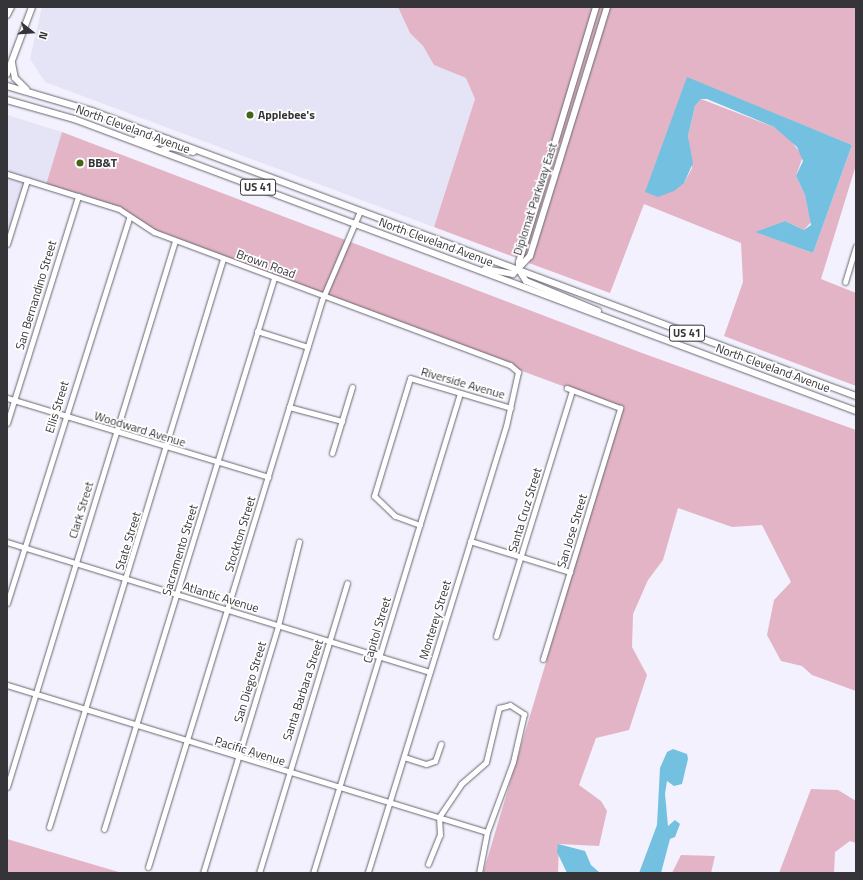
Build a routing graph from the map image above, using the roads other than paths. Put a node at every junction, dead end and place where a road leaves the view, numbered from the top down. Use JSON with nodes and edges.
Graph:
{"nodes":[{"id":1,"x":11,"y":7,"type":"edge"},
{"id":2,"x":32,"y":7,"type":"edge"},
{"id":3,"x":596,"y":7,"type":"edge"},
{"id":4,"x":607,"y":7,"type":"edge"},
{"id":5,"x":7,"y":15,"type":"edge"},
{"id":6,"x":12,"y":59,"type":"junction"},
{"id":7,"x":7,"y":74,"type":"edge"},
{"id":8,"x":7,"y":86,"type":"edge"},
{"id":9,"x":29,"y":91,"type":"junction"},
{"id":10,"x":7,"y":100,"type":"edge"},
{"id":11,"x":109,"y":132,"type":"junction"},
{"id":12,"x":167,"y":139,"type":"junction"},
{"id":13,"x":160,"y":151,"type":"junction"},
{"id":14,"x":214,"y":156,"type":"junction"},
{"id":15,"x":7,"y":174,"type":"edge"},
{"id":16,"x":27,"y":180,"type":"junction"},
{"id":17,"x":78,"y":196,"type":"junction"},
{"id":18,"x":360,"y":211,"type":"junction"},
{"id":19,"x":129,"y":218,"type":"junction"},
{"id":20,"x":356,"y":224,"type":"junction"},
{"id":21,"x":175,"y":241,"type":"junction"},
{"id":22,"x":7,"y":244,"type":"edge"},
{"id":23,"x":856,"y":247,"type":"edge"},
{"id":24,"x":223,"y":259,"type":"junction"},
{"id":25,"x":854,"y":262,"type":"edge"},
{"id":26,"x":460,"y":263,"type":"junction"},
{"id":27,"x":519,"y":270,"type":"junction"},
{"id":28,"x":274,"y":278,"type":"junction"},
{"id":29,"x":845,"y":282,"type":"dead end"},
{"id":30,"x":324,"y":296,"type":"junction"},
{"id":31,"x":631,"y":327,"type":"junction"},
{"id":32,"x":258,"y":331,"type":"junction"},
{"id":33,"x":308,"y":347,"type":"junction"},
{"id":34,"x":518,"y":372,"type":"joint"},
{"id":35,"x":352,"y":387,"type":"dead end"},
{"id":36,"x":569,"y":389,"type":"joint"},
{"id":37,"x":460,"y":393,"type":"junction"},
{"id":38,"x":856,"y":396,"type":"edge"},
{"id":39,"x":7,"y":398,"type":"edge"},
{"id":40,"x":15,"y":400,"type":"junction"},
{"id":41,"x":290,"y":407,"type":"junction"},
{"id":42,"x":511,"y":408,"type":"junction"},
{"id":43,"x":856,"y":410,"type":"edge"},
{"id":44,"x":65,"y":416,"type":"junction"},
{"id":45,"x":342,"y":421,"type":"junction"},
{"id":46,"x":7,"y":423,"type":"edge"},
{"id":47,"x":116,"y":431,"type":"junction"},
{"id":48,"x":166,"y":447,"type":"junction"},
{"id":49,"x":332,"y":453,"type":"dead end"},
{"id":50,"x":217,"y":463,"type":"junction"},
{"id":51,"x":268,"y":477,"type":"junction"},
{"id":52,"x":420,"y":525,"type":"junction"},
{"id":53,"x":470,"y":541,"type":"junction"},
{"id":54,"x":7,"y":542,"type":"edge"},
{"id":55,"x":300,"y":542,"type":"dead end"},
{"id":56,"x":24,"y":547,"type":"junction"},
{"id":57,"x":521,"y":556,"type":"junction"},
{"id":58,"x":75,"y":563,"type":"junction"},
{"id":59,"x":570,"y":572,"type":"junction"},
{"id":60,"x":127,"y":579,"type":"junction"},
{"id":61,"x":347,"y":583,"type":"dead end"},
{"id":62,"x":177,"y":594,"type":"junction"},
{"id":63,"x":7,"y":603,"type":"edge"},
{"id":64,"x":227,"y":610,"type":"junction"},
{"id":65,"x":278,"y":626,"type":"junction"},
{"id":66,"x":496,"y":636,"type":"dead end"},
{"id":67,"x":329,"y":642,"type":"junction"},
{"id":68,"x":380,"y":657,"type":"junction"},
{"id":69,"x":543,"y":659,"type":"dead end"},
{"id":70,"x":430,"y":672,"type":"junction"},
{"id":71,"x":7,"y":685,"type":"edge"},
{"id":72,"x":35,"y":694,"type":"junction"},
{"id":73,"x":85,"y":710,"type":"junction"},
{"id":74,"x":136,"y":726,"type":"junction"},
{"id":75,"x":186,"y":742,"type":"junction"},
{"id":76,"x":441,"y":744,"type":"dead end"},
{"id":77,"x":404,"y":757,"type":"junction"},
{"id":78,"x":238,"y":758,"type":"junction"},
{"id":79,"x":288,"y":773,"type":"junction"},
{"id":80,"x":7,"y":787,"type":"edge"},
{"id":81,"x":339,"y":788,"type":"junction"},
{"id":82,"x":389,"y":804,"type":"junction"},
{"id":83,"x":439,"y":817,"type":"junction"},
{"id":84,"x":49,"y":827,"type":"dead end"},
{"id":85,"x":104,"y":829,"type":"dead end"},
{"id":86,"x":487,"y":832,"type":"junction"},
{"id":87,"x":428,"y":864,"type":"dead end"},
{"id":88,"x":148,"y":867,"type":"dead end"},
{"id":89,"x":203,"y":873,"type":"edge"},
{"id":90,"x":259,"y":873,"type":"edge"},
{"id":91,"x":313,"y":873,"type":"edge"},
{"id":92,"x":368,"y":873,"type":"edge"},
{"id":93,"x":479,"y":873,"type":"edge"}],
"edges":[{"from":1,"to":5,"type":"main road"},
{"from":2,"to":6,"type":"main road"},
{"from":3,"to":27,"type":"main road","name":"Diplomat Parkway East"},
{"from":4,"to":27,"type":"main road","name":"Diplomat Parkway East"},
{"from":6,"to":7,"type":"main road"},
{"from":6,"to":9,"type":"main road"},
{"from":8,"to":9,"type":"main road","name":"North Cleveland Avenue","number":"US 41"},
{"from":9,"to":12,"type":"main road","name":"North Cleveland Avenue","number":"US 41"},
{"from":10,"to":11,"type":"main road","name":"North Cleveland Avenue","number":"US 41"},
{"from":11,"to":12,"type":"main road"},
{"from":11,"to":13,"type":"main road","name":"North Cleveland Avenue","number":"US 41"},
{"from":12,"to":14,"type":"main road","name":"North Cleveland Avenue","number":"US 41"},
{"from":13,"to":14,"type":"main road"},
{"from":13,"to":20,"type":"main road","name":"North Cleveland Avenue","number":"US 41"},
{"from":14,"to":18,"type":"main road","name":"North Cleveland Avenue","number":"US 41"},
{"from":15,"to":16,"type":"street","name":"Brown Road"},
{"from":16,"to":17,"type":"street","name":"Brown Road"},
{"from":16,"to":22,"type":"street"},
{"from":17,"to":19,"type":"street","name":"Brown Road"},
{"from":17,"to":40,"type":"street","name":"San Bernandino Street"},
{"from":18,"to":20,"type":"street","name":"Stockton Street"},
{"from":18,"to":27,"type":"main road","name":"North Cleveland Avenue","number":"US 41"},
{"from":19,"to":21,"type":"street","name":"Brown Road"},
{"from":19,"to":44,"type":"street","name":"Ellis Street"},
{"from":20,"to":26,"type":"main road","name":"North Cleveland Avenue","number":"US 41"},
{"from":20,"to":30,"type":"street","name":"Stockton Street"},
{"from":21,"to":24,"type":"street","name":"Brown Road"},
{"from":21,"to":47,"type":"street","name":"Clark Street"},
{"from":23,"to":25,"type":"street"},
{"from":24,"to":28,"type":"street","name":"Brown Road"},
{"from":24,"to":48,"type":"street","name":"State Street"},
{"from":25,"to":29,"type":"street"},
{"from":26,"to":27,"type":"main road"},
{"from":26,"to":31,"type":"main road","name":"North Cleveland Avenue","number":"US 41"},
{"from":27,"to":31,"type":"main road"},
{"from":27,"to":38,"type":"main road","name":"North Cleveland Avenue","number":"US 41"},
{"from":28,"to":30,"type":"street","name":"Brown Road"},
{"from":28,"to":32,"type":"street","name":"Sacramento Street"},
{"from":30,"to":33,"type":"street","name":"Stockton Street"},
{"from":30,"to":34,"type":"street","name":"Brown Road"},
{"from":31,"to":43,"type":"main road","name":"North Cleveland Avenue","number":"US 41"},
{"from":32,"to":33,"type":"street"},
{"from":32,"to":50,"type":"street","name":"Sacramento Street"},
{"from":33,"to":41,"type":"street","name":"Stockton Street"},
{"from":34,"to":42,"type":"street","name":"Monterey Street"},
{"from":35,"to":45,"type":"street"},
{"from":36,"to":57,"type":"street","name":"Santa Cruz Street"},
{"from":36,"to":59,"type":"street","name":"San Jose Street"},
{"from":37,"to":42,"type":"street","name":"Riverside Avenue"},
{"from":37,"to":52,"type":"street","name":"Capitol Street"},
{"from":37,"to":52,"type":"street","name":"Riverside Avenue"},
{"from":39,"to":40,"type":"street","name":"Woodward Avenue"},
{"from":40,"to":44,"type":"street","name":"Woodward Avenue"},
{"from":40,"to":46,"type":"street","name":"San Bernandino Street"},
{"from":41,"to":45,"type":"street"},
{"from":41,"to":51,"type":"street","name":"Stockton Street"},
{"from":42,"to":53,"type":"street","name":"Monterey Street"},
{"from":44,"to":47,"type":"street","name":"Woodward Avenue"},
{"from":44,"to":56,"type":"street","name":"Ellis Street"},
{"from":45,"to":49,"type":"street"},
{"from":47,"to":48,"type":"street","name":"Woodward Avenue"},
{"from":47,"to":58,"type":"street","name":"Clark Street"},
{"from":48,"to":50,"type":"street","name":"Woodward Avenue"},
{"from":48,"to":60,"type":"street","name":"State Street"},
{"from":50,"to":51,"type":"street","name":"Woodward Avenue"},
{"from":50,"to":62,"type":"street","name":"Sacramento Street"},
{"from":51,"to":64,"type":"street","name":"Stockton Street"},
{"from":52,"to":68,"type":"street","name":"Capitol Street"},
{"from":53,"to":57,"type":"street"},
{"from":53,"to":70,"type":"street","name":"Monterey Street"},
{"from":54,"to":56,"type":"street","name":"Atlantic Avenue"},
{"from":55,"to":65,"type":"street","name":"San Diego Street"},
{"from":56,"to":58,"type":"street","name":"Atlantic Avenue"},
{"from":56,"to":63,"type":"street","name":"Ellis Street"},
{"from":57,"to":59,"type":"street"},
{"from":57,"to":66,"type":"street","name":"Santa Cruz Street"},
{"from":58,"to":60,"type":"street","name":"Atlantic Avenue"},
{"from":58,"to":72,"type":"street","name":"Clark Street"},
{"from":59,"to":69,"type":"street","name":"San Jose Street"},
{"from":60,"to":62,"type":"street","name":"Atlantic Avenue"},
{"from":60,"to":73,"type":"street","name":"State Street"},
{"from":61,"to":67,"type":"street","name":"Santa Barbara Street"},
{"from":62,"to":64,"type":"street","name":"Atlantic Avenue"},
{"from":62,"to":74,"type":"street","name":"Sacramento Street"},
{"from":64,"to":65,"type":"street","name":"Atlantic Avenue"},
{"from":64,"to":75,"type":"street","name":"Stockton Street"},
{"from":65,"to":67,"type":"street","name":"Atlantic Avenue"},
{"from":65,"to":78,"type":"street","name":"San Diego Street"},
{"from":67,"to":68,"type":"street","name":"Atlantic Avenue"},
{"from":67,"to":79,"type":"street","name":"Santa Barbara Street"},
{"from":68,"to":70,"type":"street","name":"Atlantic Avenue"},
{"from":68,"to":81,"type":"street","name":"Capitol Street"},
{"from":70,"to":77,"type":"street","name":"Monterey Street"},
{"from":71,"to":72,"type":"street","name":"Pacific Avenue"},
{"from":72,"to":73,"type":"street","name":"Pacific Avenue"},
{"from":72,"to":80,"type":"street","name":"Clark Street"},
{"from":73,"to":74,"type":"street","name":"Pacific Avenue"},
{"from":73,"to":84,"type":"street","name":"State Street"},
{"from":74,"to":75,"type":"street","name":"Pacific Avenue"},
{"from":74,"to":85,"type":"street","name":"Sacramento Street"},
{"from":75,"to":78,"type":"street","name":"Pacific Avenue"},
{"from":75,"to":88,"type":"street","name":"Stockton Street"},
{"from":76,"to":77,"type":"street"},
{"from":77,"to":82,"type":"street","name":"Monterey Street"},
{"from":78,"to":79,"type":"street","name":"Pacific Avenue"},
{"from":78,"to":89,"type":"street","name":"San Diego Street"},
{"from":79,"to":81,"type":"street","name":"Pacific Avenue"},
{"from":79,"to":90,"type":"street","name":"Santa Barbara Street"},
{"from":81,"to":82,"type":"street","name":"Pacific Avenue"},
{"from":81,"to":91,"type":"street","name":"Capitol Street"},
{"from":82,"to":83,"type":"street","name":"Pacific Avenue"},
{"from":82,"to":92,"type":"street","name":"Monterey Street"},
{"from":83,"to":86,"type":"street","name":"Pacific Avenue"},
{"from":83,"to":86,"type":"street"},
{"from":83,"to":87,"type":"street"},
{"from":86,"to":93,"type":"street"}]}
